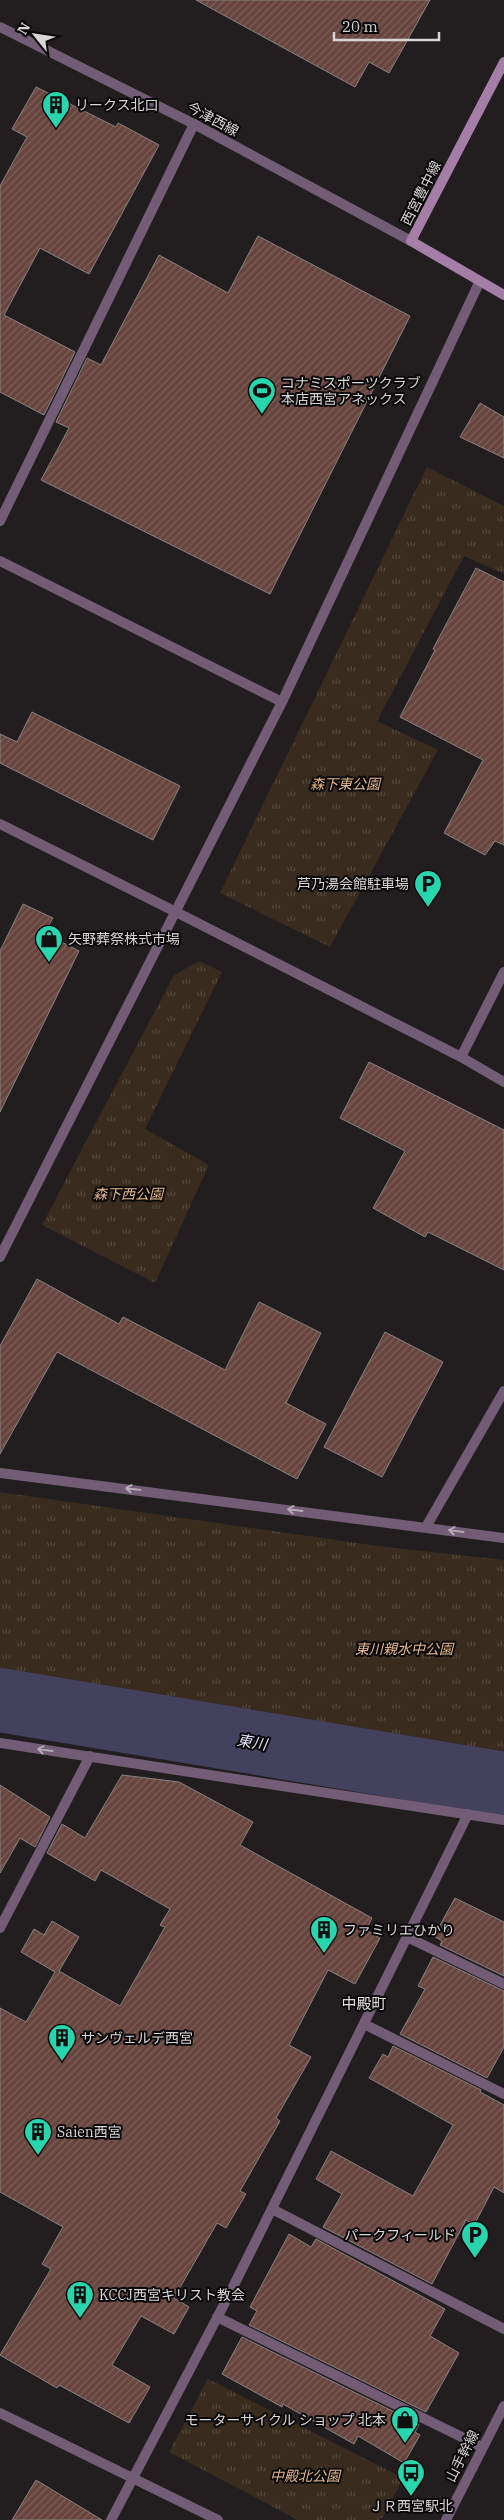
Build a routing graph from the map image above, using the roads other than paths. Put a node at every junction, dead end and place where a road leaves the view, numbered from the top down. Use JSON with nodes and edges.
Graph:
{"nodes":[{"id":1,"x":0,"y":28,"type":"edge"},
{"id":2,"x":504,"y":62,"type":"edge"},
{"id":3,"x":194,"y":124,"type":"junction"},
{"id":4,"x":411,"y":241,"type":"junction"},
{"id":5,"x":479,"y":282,"type":"junction"},
{"id":6,"x":504,"y":295,"type":"edge"},
{"id":7,"x":0,"y":521,"type":"edge"},
{"id":8,"x":0,"y":560,"type":"edge"},
{"id":9,"x":282,"y":702,"type":"junction"},
{"id":10,"x":0,"y":824,"type":"edge"},
{"id":11,"x":176,"y":912,"type":"junction"},
{"id":12,"x":504,"y":972,"type":"edge"},
{"id":13,"x":461,"y":1057,"type":"junction"},
{"id":14,"x":504,"y":1082,"type":"edge"},
{"id":15,"x":0,"y":1257,"type":"edge"},
{"id":16,"x":504,"y":1391,"type":"edge"},
{"id":17,"x":0,"y":1472,"type":"edge"},
{"id":18,"x":426,"y":1527,"type":"junction"},
{"id":19,"x":504,"y":1538,"type":"edge"},
{"id":20,"x":0,"y":1743,"type":"edge"},
{"id":21,"x":90,"y":1756,"type":"junction"},
{"id":22,"x":468,"y":1814,"type":"junction"},
{"id":23,"x":504,"y":1820,"type":"edge"},
{"id":24,"x":0,"y":1928,"type":"edge"},
{"id":25,"x":407,"y":1937,"type":"junction"},
{"id":26,"x":504,"y":1984,"type":"edge"},
{"id":27,"x":364,"y":2024,"type":"junction"},
{"id":28,"x":504,"y":2094,"type":"edge"},
{"id":29,"x":272,"y":2209,"type":"junction"},
{"id":30,"x":217,"y":2317,"type":"junction"},
{"id":31,"x":504,"y":2329,"type":"edge"},
{"id":32,"x":504,"y":2406,"type":"edge"},
{"id":33,"x":0,"y":2413,"type":"edge"},
{"id":34,"x":482,"y":2448,"type":"junction"},
{"id":35,"x":133,"y":2477,"type":"junction"},
{"id":36,"x":111,"y":2520,"type":"edge"},
{"id":37,"x":218,"y":2520,"type":"edge"},
{"id":38,"x":446,"y":2520,"type":"edge"}],
"edges":[{"from":1,"to":3,"type":"street","name":"今津西線"},
{"from":2,"to":4,"type":"main road","name":"西宮豊中線"},
{"from":3,"to":4,"type":"street","name":"今津西線"},
{"from":3,"to":7,"type":"street"},
{"from":4,"to":5,"type":"main road","name":"西宮豊中線"},
{"from":5,"to":6,"type":"main road","name":"西宮豊中線"},
{"from":5,"to":9,"type":"street"},
{"from":8,"to":9,"type":"street"},
{"from":9,"to":11,"type":"street"},
{"from":10,"to":11,"type":"street"},
{"from":11,"to":13,"type":"street"},
{"from":11,"to":15,"type":"street"},
{"from":12,"to":13,"type":"street"},
{"from":13,"to":14,"type":"street"},
{"from":16,"to":18,"type":"street"},
{"from":18,"to":17,"type":"street","one_way":true},
{"from":19,"to":18,"type":"street","one_way":true},
{"from":21,"to":20,"type":"street","one_way":true},
{"from":21,"to":22,"type":"street"},
{"from":21,"to":24,"type":"street"},
{"from":22,"to":23,"type":"street"},
{"from":22,"to":25,"type":"street"},
{"from":25,"to":26,"type":"street"},
{"from":25,"to":27,"type":"street"},
{"from":27,"to":28,"type":"street"},
{"from":27,"to":29,"type":"street"},
{"from":29,"to":30,"type":"street"},
{"from":29,"to":31,"type":"street"},
{"from":30,"to":34,"type":"street"},
{"from":30,"to":35,"type":"street"},
{"from":32,"to":34,"type":"street","name":"山手幹線"},
{"from":33,"to":35,"type":"street"},
{"from":34,"to":38,"type":"street","name":"山手幹線"},
{"from":35,"to":36,"type":"street"},
{"from":35,"to":37,"type":"street"}]}
